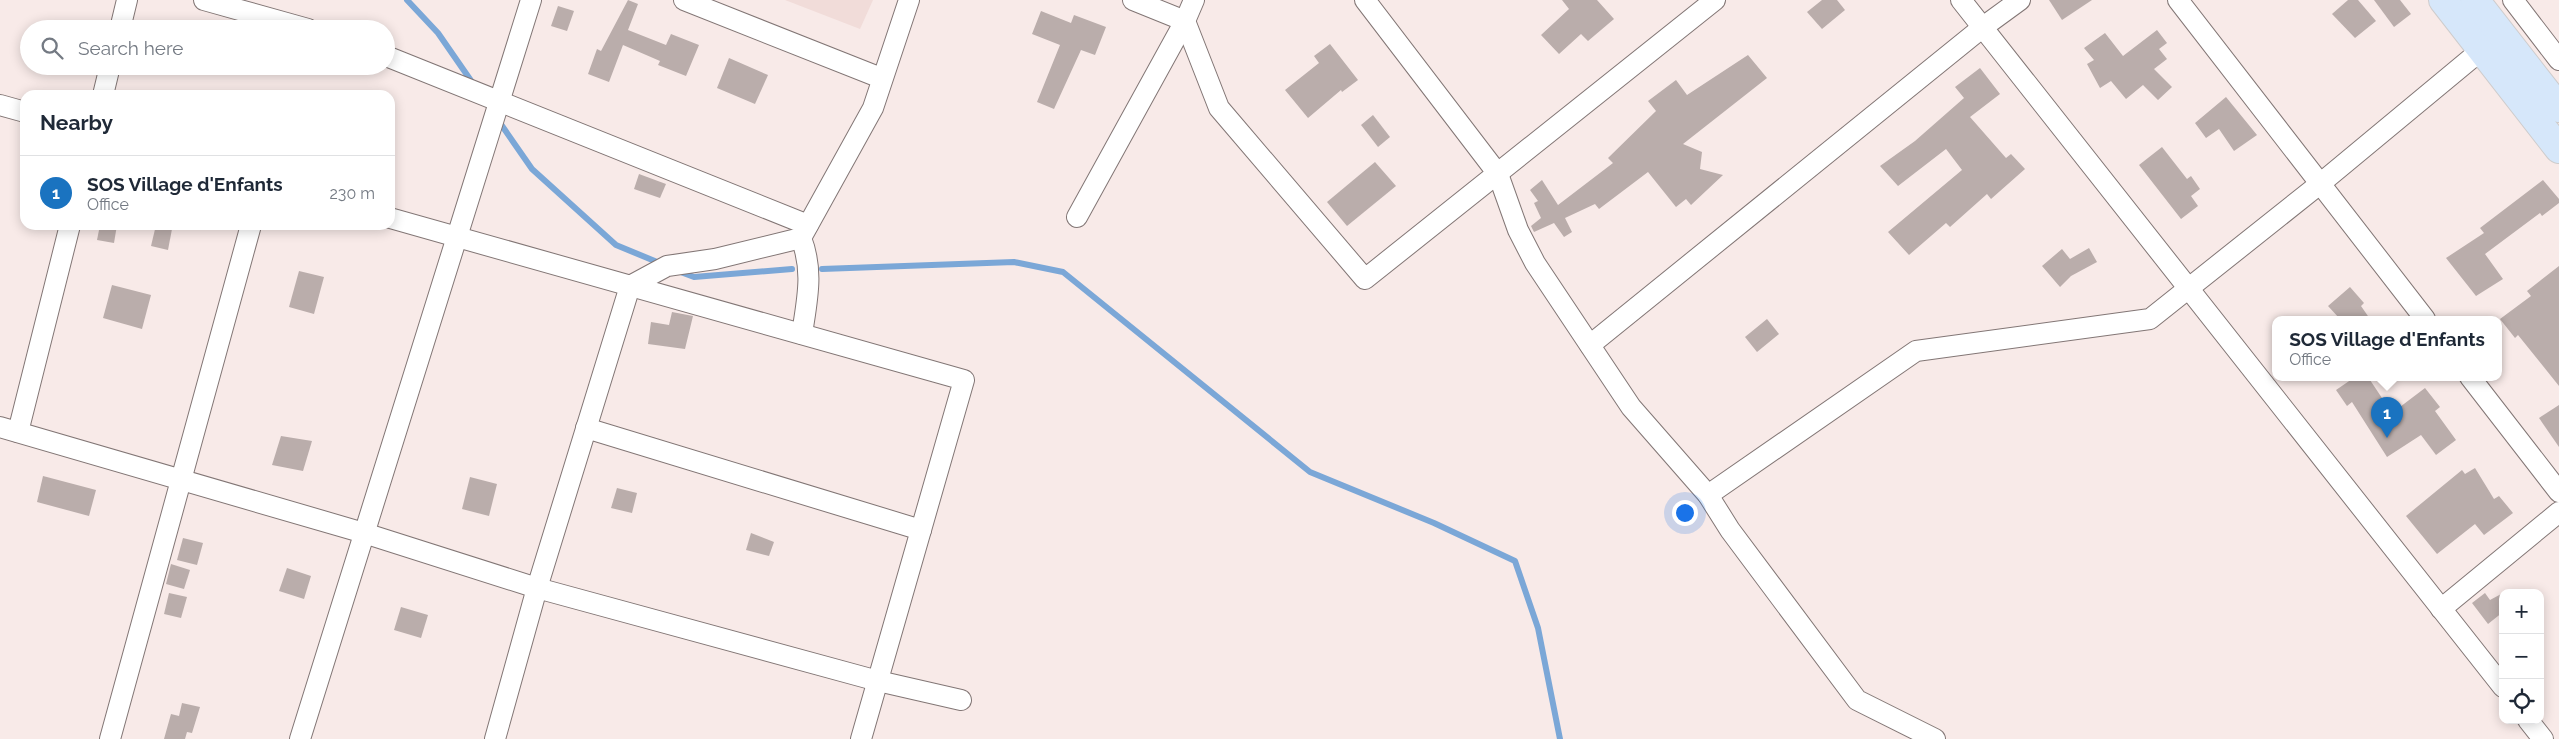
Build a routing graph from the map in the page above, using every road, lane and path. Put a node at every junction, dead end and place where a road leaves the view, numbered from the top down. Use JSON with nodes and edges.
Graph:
{"nodes":[{"id":1,"x":127,"y":0,"type":"edge"},
{"id":2,"x":204,"y":0,"type":"edge"},
{"id":3,"x":531,"y":0,"type":"edge"},
{"id":4,"x":684,"y":0,"type":"edge"},
{"id":5,"x":909,"y":0,"type":"edge"},
{"id":6,"x":1133,"y":0,"type":"edge"},
{"id":7,"x":1194,"y":0,"type":"edge"},
{"id":8,"x":1365,"y":0,"type":"edge"},
{"id":9,"x":1960,"y":0,"type":"edge"},
{"id":10,"x":2020,"y":0,"type":"edge"},
{"id":11,"x":2178,"y":0,"type":"edge"},
{"id":12,"x":2443,"y":0,"type":"edge"},
{"id":13,"x":2475,"y":0,"type":"edge"},
{"id":14,"x":2513,"y":0,"type":"edge"},
{"id":15,"x":1709,"y":2,"type":"edge"},
{"id":16,"x":122,"y":20,"type":"edge"},
{"id":17,"x":276,"y":20,"type":"edge"},
{"id":18,"x":1185,"y":21,"type":"junction"},
{"id":19,"x":1983,"y":27,"type":"junction"},
{"id":20,"x":2492,"y":41,"type":"junction"},
{"id":21,"x":395,"y":60,"type":"edge"},
{"id":22,"x":2559,"y":60,"type":"edge"},
{"id":23,"x":108,"y":75,"type":"edge"},
{"id":24,"x":881,"y":78,"type":"junction"},
{"id":25,"x":104,"y":90,"type":"edge"},
{"id":26,"x":500,"y":101,"type":"junction"},
{"id":27,"x":0,"y":105,"type":"edge"},
{"id":28,"x":2559,"y":108,"type":"edge"},
{"id":29,"x":20,"y":111,"type":"edge"},
{"id":30,"x":2559,"y":149,"type":"edge"},
{"id":31,"x":1498,"y":174,"type":"junction"},
{"id":32,"x":2320,"y":183,"type":"junction"},
{"id":33,"x":1077,"y":217,"type":"dead end"},
{"id":34,"x":395,"y":219,"type":"edge"},
{"id":35,"x":69,"y":230,"type":"edge"},
{"id":36,"x":250,"y":230,"type":"edge"},
{"id":37,"x":804,"y":232,"type":"junction"},
{"id":38,"x":457,"y":237,"type":"junction"},
{"id":39,"x":630,"y":286,"type":"junction"},
{"id":40,"x":2187,"y":290,"type":"junction"},
{"id":41,"x":2423,"y":316,"type":"edge"},
{"id":42,"x":802,"y":334,"type":"junction"},
{"id":43,"x":1590,"y":346,"type":"junction"},
{"id":44,"x":2473,"y":381,"type":"edge"},
{"id":45,"x":586,"y":428,"type":"junction"},
{"id":46,"x":9,"y":430,"type":"edge"},
{"id":47,"x":182,"y":480,"type":"junction"},
{"id":48,"x":2559,"y":492,"type":"edge"},
{"id":49,"x":1708,"y":494,"type":"junction"},
{"id":50,"x":2559,"y":512,"type":"edge"},
{"id":51,"x":921,"y":530,"type":"junction"},
{"id":52,"x":364,"y":533,"type":"junction"},
{"id":53,"x":537,"y":588,"type":"junction"},
{"id":54,"x":2441,"y":609,"type":"junction"},
{"id":55,"x":878,"y":681,"type":"junction"},
{"id":56,"x":2499,"y":683,"type":"edge"},
{"id":57,"x":961,"y":700,"type":"dead end"},
{"id":58,"x":2531,"y":724,"type":"edge"},
{"id":59,"x":110,"y":739,"type":"edge"},
{"id":60,"x":300,"y":739,"type":"edge"},
{"id":61,"x":495,"y":739,"type":"edge"},
{"id":62,"x":861,"y":739,"type":"edge"},
{"id":63,"x":1935,"y":739,"type":"edge"},
{"id":64,"x":2543,"y":739,"type":"edge"}],
"edges":[{"from":1,"to":16,"type":"street"},
{"from":2,"to":17,"type":"street"},
{"from":3,"to":26,"type":"street"},
{"from":4,"to":24,"type":"street"},
{"from":5,"to":24,"type":"street"},
{"from":6,"to":18,"type":"street"},
{"from":7,"to":18,"type":"street"},
{"from":8,"to":31,"type":"street"},
{"from":9,"to":19,"type":"street"},
{"from":10,"to":19,"type":"street"},
{"from":11,"to":32,"type":"street"},
{"from":12,"to":20,"type":"main road"},
{"from":13,"to":20,"type":"main road"},
{"from":14,"to":22,"type":"street"},
{"from":15,"to":31,"type":"street"},
{"from":18,"to":31,"type":"street"},
{"from":18,"to":33,"type":"street"},
{"from":19,"to":40,"type":"street"},
{"from":19,"to":43,"type":"street"},
{"from":20,"to":28,"type":"main road"},
{"from":20,"to":30,"type":"main road"},
{"from":20,"to":32,"type":"street"},
{"from":21,"to":26,"type":"street"},
{"from":23,"to":25,"type":"street"},
{"from":24,"to":37,"type":"street"},
{"from":26,"to":37,"type":"street"},
{"from":26,"to":38,"type":"street"},
{"from":27,"to":29,"type":"street"},
{"from":31,"to":43,"type":"street"},
{"from":32,"to":40,"type":"street"},
{"from":32,"to":41,"type":"street"},
{"from":34,"to":38,"type":"street"},
{"from":35,"to":46,"type":"street"},
{"from":36,"to":47,"type":"street"},
{"from":37,"to":39,"type":"street"},
{"from":37,"to":42,"type":"street"},
{"from":38,"to":39,"type":"street"},
{"from":38,"to":52,"type":"street"},
{"from":39,"to":42,"type":"street"},
{"from":39,"to":45,"type":"street"},
{"from":40,"to":49,"type":"street"},
{"from":40,"to":54,"type":"street"},
{"from":42,"to":51,"type":"street"},
{"from":43,"to":49,"type":"street"},
{"from":44,"to":48,"type":"street"},
{"from":45,"to":51,"type":"street"},
{"from":45,"to":53,"type":"street"},
{"from":46,"to":47,"type":"street"},
{"from":47,"to":52,"type":"street"},
{"from":47,"to":59,"type":"street"},
{"from":49,"to":63,"type":"street"},
{"from":50,"to":54,"type":"street"},
{"from":51,"to":55,"type":"street"},
{"from":52,"to":53,"type":"street"},
{"from":52,"to":60,"type":"street"},
{"from":53,"to":55,"type":"street"},
{"from":53,"to":61,"type":"street"},
{"from":54,"to":56,"type":"street"},
{"from":55,"to":57,"type":"street"},
{"from":55,"to":62,"type":"street"},
{"from":58,"to":64,"type":"street"}]}
